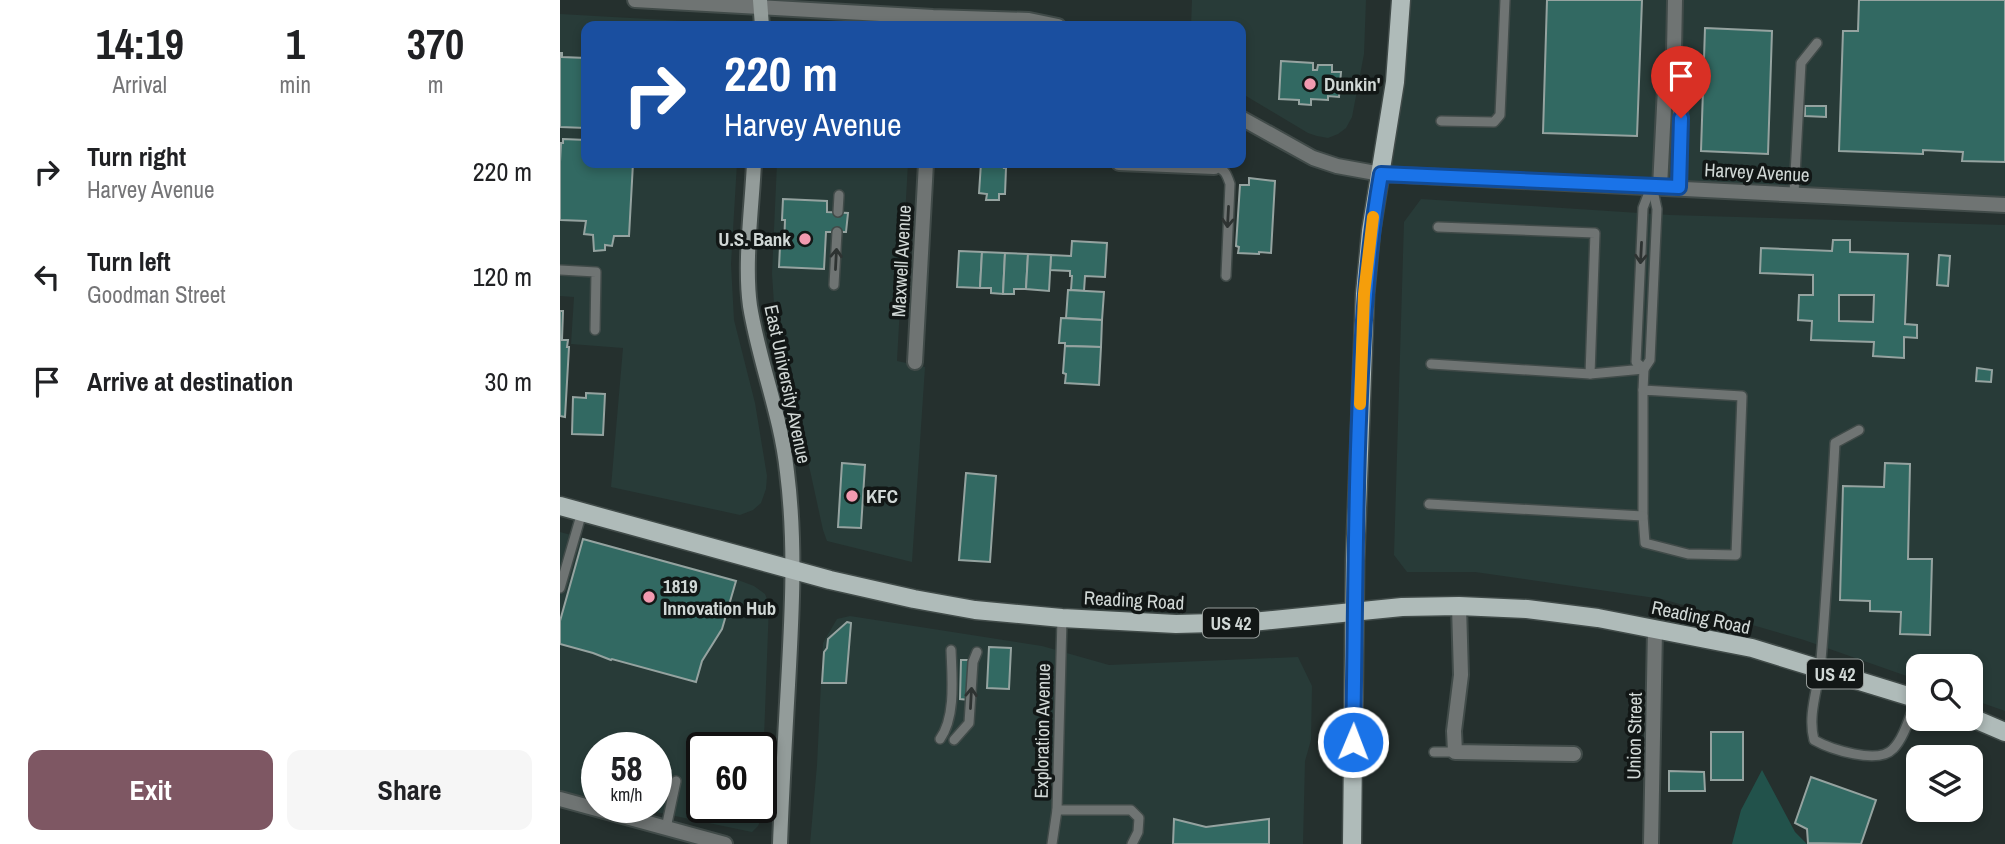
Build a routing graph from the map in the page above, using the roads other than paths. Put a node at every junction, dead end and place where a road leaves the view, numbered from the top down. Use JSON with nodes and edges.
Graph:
{"nodes":[{"id":1,"x":635,"y":0,"type":"edge"},
{"id":2,"x":1401,"y":0,"type":"edge"},
{"id":3,"x":1504,"y":0,"type":"edge"},
{"id":4,"x":1675,"y":0,"type":"edge"},
{"id":5,"x":760,"y":3,"type":"edge"},
{"id":6,"x":762,"y":21,"type":"edge"},
{"id":7,"x":924,"y":21,"type":"edge"},
{"id":8,"x":981,"y":21,"type":"edge"},
{"id":9,"x":1034,"y":21,"type":"edge"},
{"id":10,"x":1817,"y":43,"type":"dead end"},
{"id":11,"x":1674,"y":52,"type":"junction"},
{"id":12,"x":1246,"y":121,"type":"edge"},
{"id":13,"x":1441,"y":121,"type":"dead end"},
{"id":14,"x":754,"y":168,"type":"edge"},
{"id":15,"x":926,"y":168,"type":"edge"},
{"id":16,"x":1219,"y":168,"type":"edge"},
{"id":17,"x":1381,"y":174,"type":"junction"},
{"id":18,"x":1656,"y":186,"type":"junction"},
{"id":19,"x":1679,"y":187,"type":"junction"},
{"id":20,"x":1794,"y":193,"type":"junction"},
{"id":21,"x":839,"y":195,"type":"dead end"},
{"id":22,"x":2005,"y":205,"type":"edge"},
{"id":23,"x":838,"y":212,"type":"dead end"},
{"id":24,"x":1438,"y":227,"type":"dead end"},
{"id":25,"x":837,"y":232,"type":"dead end"},
{"id":26,"x":560,"y":270,"type":"edge"},
{"id":27,"x":1226,"y":276,"type":"dead end"},
{"id":28,"x":834,"y":285,"type":"dead end"},
{"id":29,"x":595,"y":330,"type":"dead end"},
{"id":30,"x":915,"y":362,"type":"dead end"},
{"id":31,"x":1431,"y":364,"type":"dead end"},
{"id":32,"x":1644,"y":369,"type":"junction"},
{"id":33,"x":1590,"y":374,"type":"junction"},
{"id":34,"x":1643,"y":390,"type":"junction"},
{"id":35,"x":1859,"y":430,"type":"dead end"},
{"id":36,"x":1429,"y":504,"type":"dead end"},
{"id":37,"x":560,"y":506,"type":"edge"},
{"id":38,"x":582,"y":512,"type":"junction"},
{"id":39,"x":1643,"y":516,"type":"junction"},
{"id":40,"x":793,"y":571,"type":"junction"},
{"id":41,"x":560,"y":588,"type":"edge"},
{"id":42,"x":1459,"y":606,"type":"junction"},
{"id":43,"x":1355,"y":613,"type":"junction"},
{"id":44,"x":1062,"y":618,"type":"junction"},
{"id":45,"x":1656,"y":629,"type":"junction"},
{"id":46,"x":951,"y":650,"type":"dead end"},
{"id":47,"x":977,"y":652,"type":"dead end"},
{"id":48,"x":1820,"y":669,"type":"junction"},
{"id":49,"x":1906,"y":696,"type":"edge"},
{"id":50,"x":1983,"y":723,"type":"edge"},
{"id":51,"x":1906,"y":725,"type":"edge"},
{"id":52,"x":2005,"y":732,"type":"edge"},
{"id":53,"x":940,"y":739,"type":"dead end"},
{"id":54,"x":954,"y":740,"type":"dead end"},
{"id":55,"x":1434,"y":752,"type":"dead end"},
{"id":56,"x":1455,"y":752,"type":"junction"},
{"id":57,"x":1574,"y":754,"type":"dead end"},
{"id":58,"x":676,"y":781,"type":"dead end"},
{"id":59,"x":560,"y":799,"type":"edge"},
{"id":60,"x":1058,"y":810,"type":"junction"},
{"id":61,"x":666,"y":828,"type":"junction"},
{"id":62,"x":725,"y":844,"type":"edge"},
{"id":63,"x":780,"y":844,"type":"edge"},
{"id":64,"x":1052,"y":844,"type":"edge"},
{"id":65,"x":1132,"y":844,"type":"edge"},
{"id":66,"x":1352,"y":844,"type":"edge"},
{"id":67,"x":1651,"y":844,"type":"edge"}],
"edges":[{"from":1,"to":5,"type":"street"},
{"from":2,"to":17,"type":"main road"},
{"from":3,"to":13,"type":"lane"},
{"from":4,"to":11,"type":"street"},
{"from":5,"to":6,"type":"street"},
{"from":5,"to":7,"type":"street"},
{"from":8,"to":9,"type":"street"},
{"from":10,"to":20,"type":"lane"},
{"from":11,"to":18,"type":"street"},
{"from":11,"to":19,"type":"street"},
{"from":12,"to":17,"type":"street","name":"Harvey Avenue"},
{"from":14,"to":40,"type":"street","name":"East University Avenue"},
{"from":15,"to":30,"type":"street","name":"Maxwell Avenue"},
{"from":16,"to":27,"type":"lane","one_way":true},
{"from":17,"to":18,"type":"street","name":"Harvey Avenue"},
{"from":17,"to":43,"type":"main road"},
{"from":18,"to":19,"type":"street","name":"Harvey Avenue"},
{"from":18,"to":32,"type":"lane"},
{"from":18,"to":32,"type":"lane","one_way":true},
{"from":19,"to":20,"type":"street","name":"Harvey Avenue"},
{"from":20,"to":22,"type":"street","name":"Harvey Avenue"},
{"from":21,"to":23,"type":"lane"},
{"from":24,"to":33,"type":"lane"},
{"from":28,"to":25,"type":"lane","one_way":true},
{"from":26,"to":29,"type":"lane"},
{"from":31,"to":33,"type":"lane"},
{"from":32,"to":33,"type":"lane"},
{"from":32,"to":34,"type":"lane"},
{"from":34,"to":39,"type":"lane"},
{"from":34,"to":39,"type":"lane"},
{"from":35,"to":48,"type":"lane"},
{"from":36,"to":39,"type":"lane"},
{"from":37,"to":38,"type":"main road","name":"Reading Road","number":"US 42"},
{"from":38,"to":40,"type":"main road","name":"Reading Road","number":"US 42"},
{"from":38,"to":41,"type":"lane"},
{"from":40,"to":44,"type":"main road","name":"Reading Road","number":"US 42"},
{"from":40,"to":63,"type":"street","name":"East University Avenue"},
{"from":42,"to":43,"type":"main road","name":"Reading Road","number":"US 42"},
{"from":42,"to":45,"type":"main road","name":"Reading Road","number":"US 42"},
{"from":42,"to":56,"type":"street"},
{"from":43,"to":44,"type":"main road","name":"Reading Road","number":"US 42"},
{"from":43,"to":66,"type":"main road"},
{"from":44,"to":60,"type":"lane","name":"Exploration Avenue"},
{"from":45,"to":48,"type":"main road","name":"Reading Road","number":"US 42"},
{"from":45,"to":67,"type":"street","name":"Union Street"},
{"from":46,"to":53,"type":"lane"},
{"from":54,"to":47,"type":"lane","one_way":true},
{"from":48,"to":49,"type":"main road","name":"Reading Road","number":"US 42"},
{"from":48,"to":51,"type":"lane"},
{"from":50,"to":52,"type":"main road"},
{"from":55,"to":56,"type":"lane"},
{"from":56,"to":57,"type":"street"},
{"from":58,"to":61,"type":"lane"},
{"from":59,"to":61,"type":"street"},
{"from":60,"to":64,"type":"lane","name":"Exploration Avenue"},
{"from":60,"to":65,"type":"lane"},
{"from":61,"to":62,"type":"street"}]}
